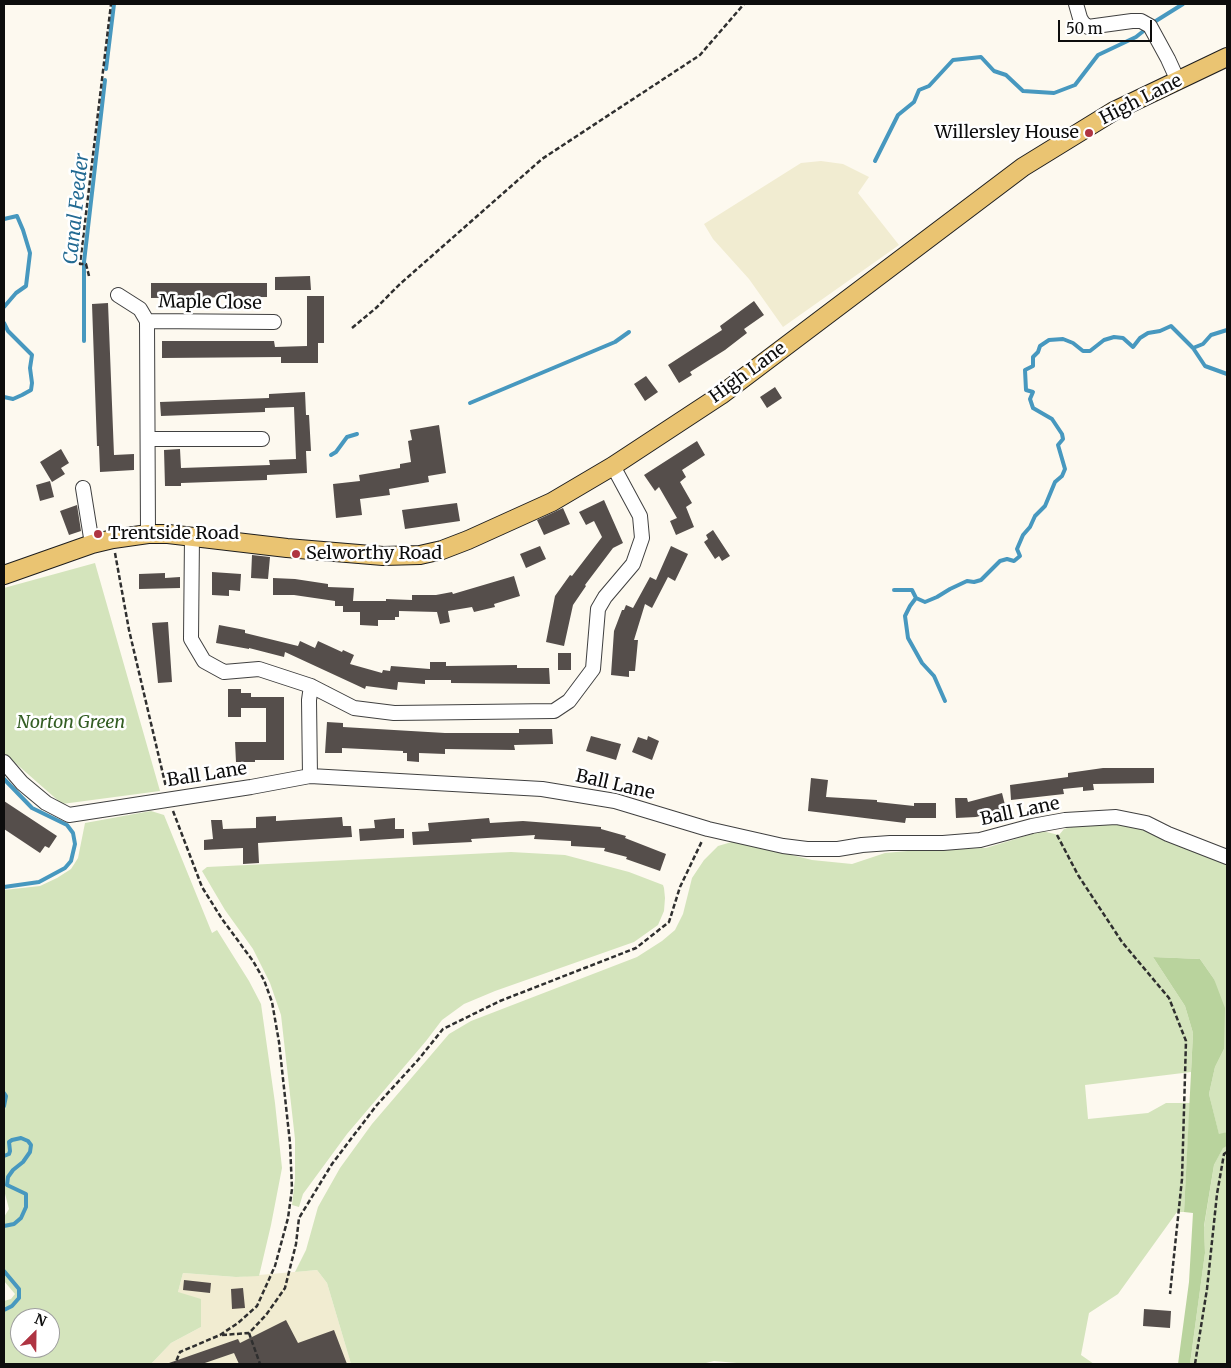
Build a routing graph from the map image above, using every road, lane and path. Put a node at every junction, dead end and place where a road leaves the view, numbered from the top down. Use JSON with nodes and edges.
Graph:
{"nodes":[{"id":1,"x":111,"y":4,"type":"edge"},
{"id":2,"x":744,"y":4,"type":"edge"},
{"id":3,"x":1076,"y":4,"type":"edge"},
{"id":4,"x":1227,"y":57,"type":"edge"},
{"id":5,"x":1178,"y":81,"type":"junction"},
{"id":6,"x":89,"y":276,"type":"dead end"},
{"id":7,"x":118,"y":294,"type":"dead end"},
{"id":8,"x":147,"y":321,"type":"junction"},
{"id":9,"x":274,"y":322,"type":"dead end"},
{"id":10,"x":352,"y":328,"type":"dead end"},
{"id":11,"x":148,"y":439,"type":"junction"},
{"id":12,"x":262,"y":439,"type":"dead end"},
{"id":13,"x":613,"y":466,"type":"junction"},
{"id":14,"x":82,"y":488,"type":"dead end"},
{"id":15,"x":148,"y":534,"type":"junction"},
{"id":16,"x":192,"y":536,"type":"junction"},
{"id":17,"x":113,"y":539,"type":"junction"},
{"id":18,"x":92,"y":544,"type":"junction"},
{"id":19,"x":4,"y":575,"type":"edge"},
{"id":20,"x":311,"y":686,"type":"junction"},
{"id":21,"x":4,"y":762,"type":"edge"},
{"id":22,"x":310,"y":776,"type":"junction"},
{"id":23,"x":169,"y":800,"type":"junction"},
{"id":24,"x":1050,"y":823,"type":"junction"},
{"id":25,"x":708,"y":829,"type":"junction"},
{"id":26,"x":1227,"y":857,"type":"edge"},
{"id":27,"x":1227,"y":1152,"type":"edge"},
{"id":28,"x":1170,"y":1294,"type":"dead end"},
{"id":29,"x":249,"y":1333,"type":"junction"},
{"id":30,"x":220,"y":1335,"type":"junction"},
{"id":31,"x":175,"y":1364,"type":"edge"},
{"id":32,"x":260,"y":1364,"type":"edge"},
{"id":33,"x":1195,"y":1364,"type":"edge"}],
"edges":[{"from":1,"to":6,"type":"path"},
{"from":2,"to":10,"type":"path"},
{"from":3,"to":5,"type":"street"},
{"from":4,"to":5,"type":"main road","name":"High Lane"},
{"from":5,"to":13,"type":"main road","name":"High Lane"},
{"from":7,"to":8,"type":"street"},
{"from":8,"to":9,"type":"street","name":"Maple Close"},
{"from":8,"to":11,"type":"street"},
{"from":11,"to":12,"type":"street"},
{"from":11,"to":15,"type":"street"},
{"from":13,"to":16,"type":"main road","name":"High Lane"},
{"from":13,"to":20,"type":"street"},
{"from":14,"to":18,"type":"street"},
{"from":15,"to":16,"type":"main road","name":"High Lane"},
{"from":15,"to":17,"type":"main road","name":"High Lane"},
{"from":16,"to":20,"type":"street"},
{"from":17,"to":18,"type":"main road","name":"High Lane"},
{"from":17,"to":23,"type":"path"},
{"from":18,"to":19,"type":"main road","name":"High Lane"},
{"from":20,"to":22,"type":"street"},
{"from":21,"to":23,"type":"street","name":"Ball Lane"},
{"from":22,"to":23,"type":"street","name":"Ball Lane"},
{"from":22,"to":25,"type":"street","name":"Ball Lane"},
{"from":23,"to":30,"type":"path"},
{"from":24,"to":25,"type":"street","name":"Ball Lane"},
{"from":24,"to":26,"type":"street","name":"Ball Lane"},
{"from":24,"to":28,"type":"path"},
{"from":25,"to":29,"type":"path"},
{"from":27,"to":33,"type":"path"},
{"from":29,"to":30,"type":"path"},
{"from":29,"to":32,"type":"path"},
{"from":30,"to":31,"type":"path"}]}
